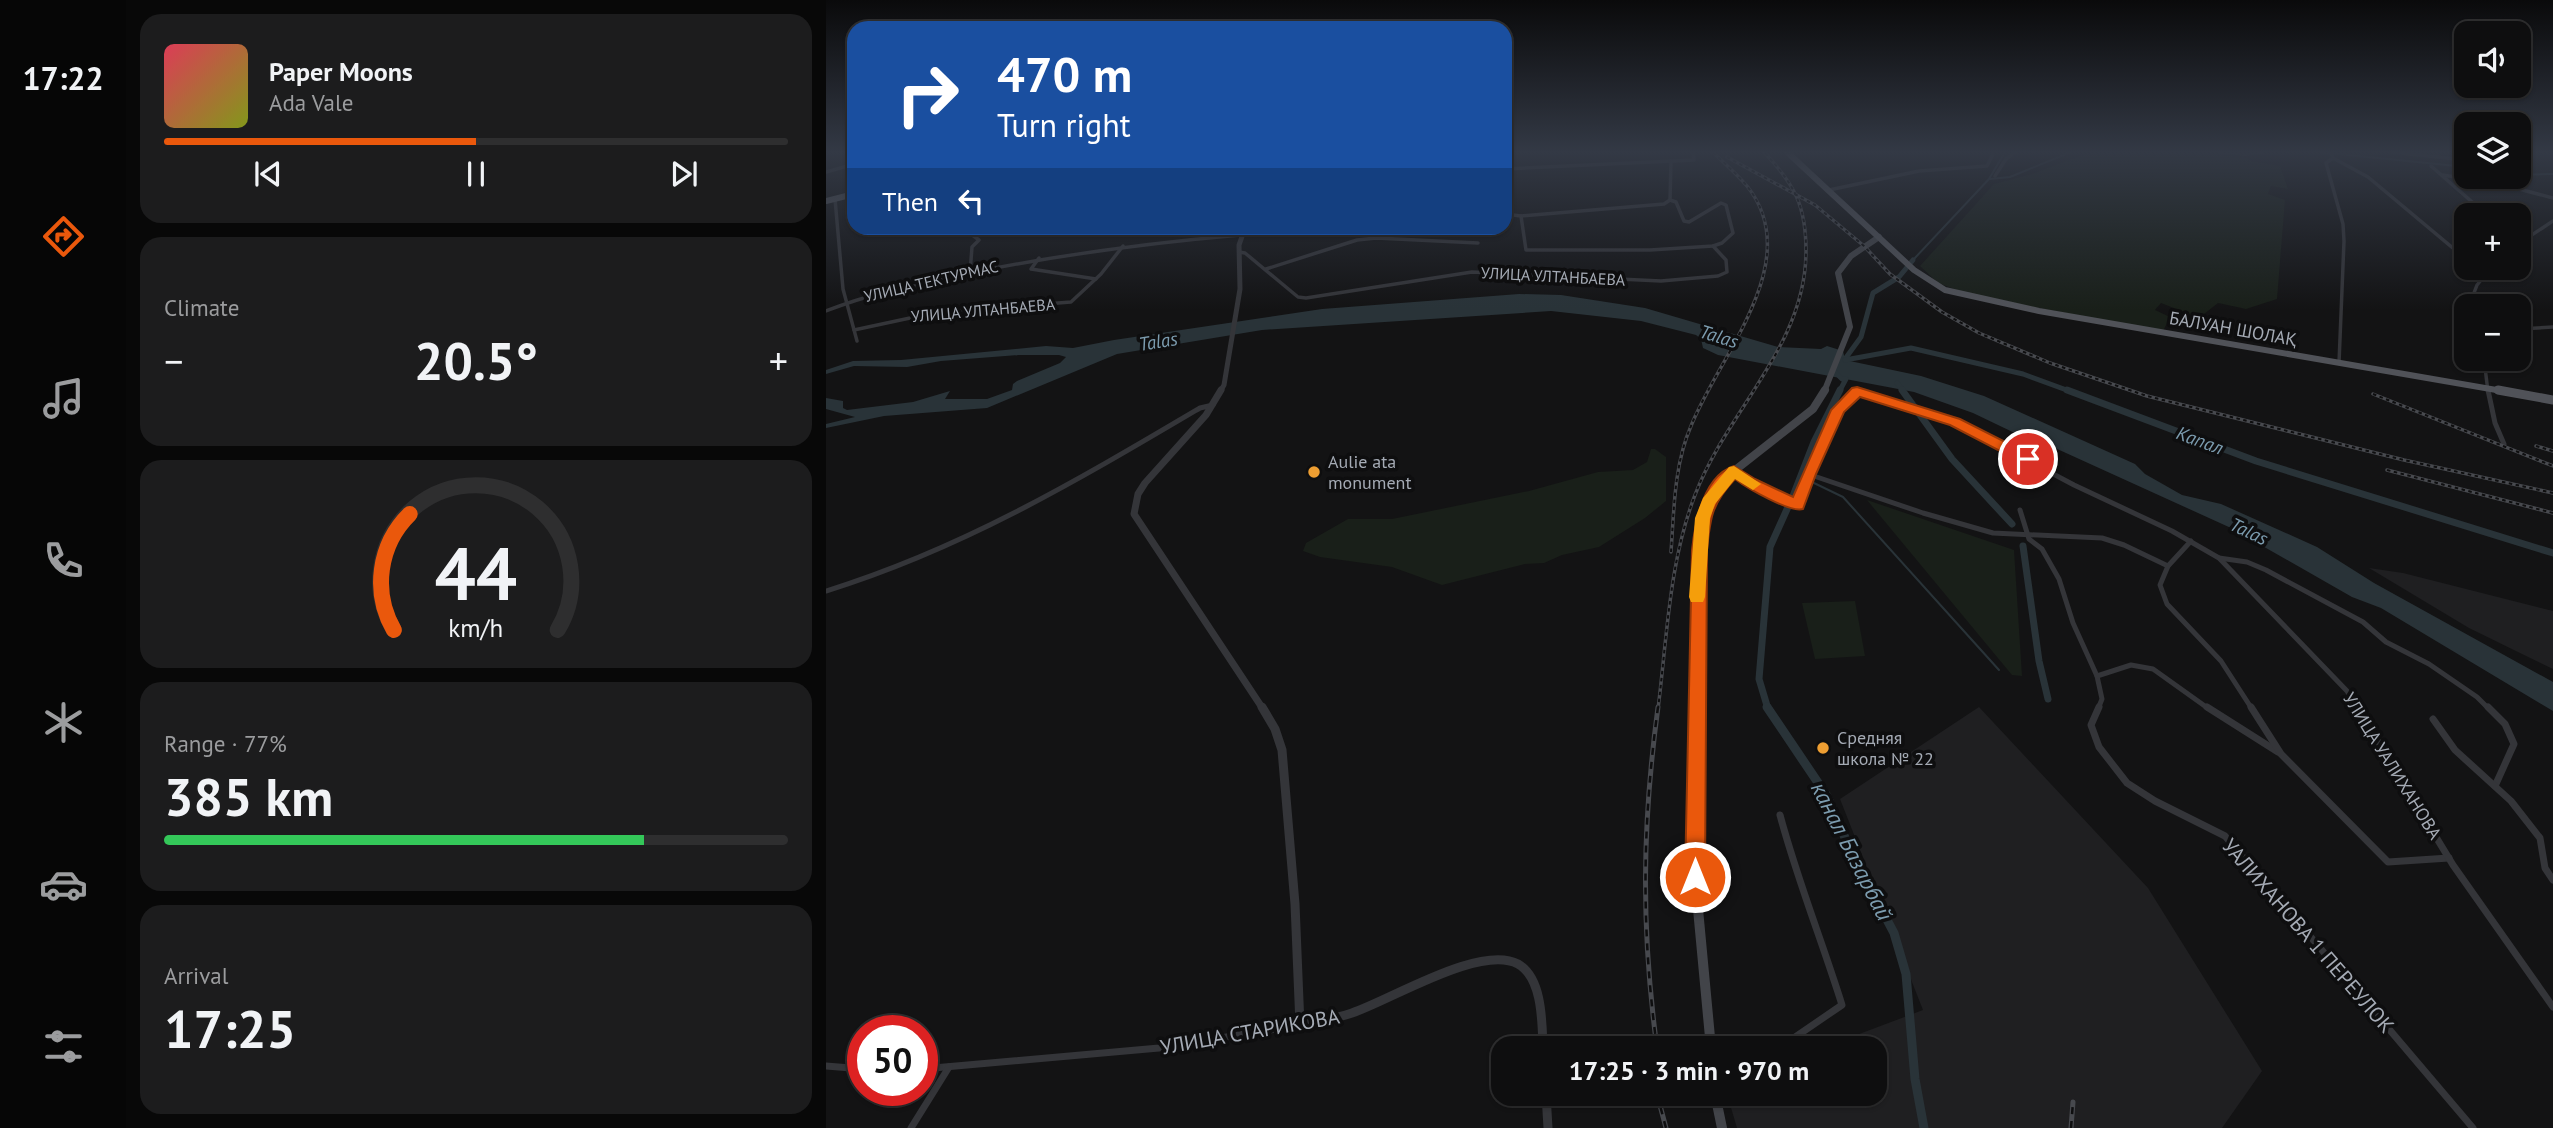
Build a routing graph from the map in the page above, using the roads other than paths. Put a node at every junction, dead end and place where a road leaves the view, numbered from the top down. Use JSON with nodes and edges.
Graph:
{"nodes":[{"id":1,"x":836,"y":205,"type":"edge"},
{"id":2,"x":1656,"y":205,"type":"edge"},
{"id":3,"x":1676,"y":205,"type":"edge"},
{"id":4,"x":1718,"y":205,"type":"edge"},
{"id":5,"x":1725,"y":205,"type":"edge"},
{"id":6,"x":1845,"y":205,"type":"edge"},
{"id":7,"x":2338,"y":205,"type":"edge"},
{"id":8,"x":2401,"y":205,"type":"edge"},
{"id":9,"x":1512,"y":215,"type":"edge"},
{"id":10,"x":1521,"y":216,"type":"junction"},
{"id":11,"x":2553,"y":220,"type":"edge"},
{"id":12,"x":1684,"y":222,"type":"joint"},
{"id":13,"x":2531,"y":234,"type":"edge"},
{"id":14,"x":979,"y":235,"type":"edge"},
{"id":15,"x":1217,"y":235,"type":"edge"},
{"id":16,"x":1242,"y":235,"type":"edge"},
{"id":17,"x":975,"y":236,"type":"joint"},
{"id":18,"x":1879,"y":237,"type":"junction"},
{"id":19,"x":1478,"y":243,"type":"dead end"},
{"id":20,"x":1123,"y":246,"type":"junction"},
{"id":21,"x":1713,"y":246,"type":"junction"},
{"id":22,"x":2454,"y":249,"type":"edge"},
{"id":23,"x":1238,"y":252,"type":"junction"},
{"id":24,"x":1039,"y":258,"type":"junction"},
{"id":25,"x":1266,"y":269,"type":"junction"},
{"id":26,"x":970,"y":273,"type":"junction"},
{"id":27,"x":1096,"y":279,"type":"junction"},
{"id":28,"x":846,"y":301,"type":"junction"},
{"id":29,"x":826,"y":311,"type":"edge"},
{"id":30,"x":2553,"y":327,"type":"edge"},
{"id":31,"x":2531,"y":328,"type":"edge"},
{"id":32,"x":854,"y":330,"type":"junction"},
{"id":33,"x":857,"y":341,"type":"dead end"},
{"id":34,"x":2339,"y":363,"type":"junction"},
{"id":35,"x":2485,"y":371,"type":"edge"},
{"id":36,"x":2486,"y":388,"type":"junction"},
{"id":37,"x":2553,"y":400,"type":"edge"},
{"id":38,"x":1897,"y":403,"type":"joint"},
{"id":39,"x":1213,"y":405,"type":"junction"},
{"id":40,"x":2504,"y":444,"type":"dead end"},
{"id":41,"x":1734,"y":471,"type":"junction"},
{"id":42,"x":1808,"y":474,"type":"junction"},
{"id":43,"x":2021,"y":510,"type":"dead end"},
{"id":44,"x":2029,"y":539,"type":"junction"},
{"id":45,"x":2191,"y":541,"type":"junction"},
{"id":46,"x":2218,"y":558,"type":"junction"},
{"id":47,"x":2168,"y":566,"type":"junction"},
{"id":48,"x":826,"y":591,"type":"edge"},
{"id":49,"x":2097,"y":676,"type":"junction"},
{"id":50,"x":2433,"y":719,"type":"dead end"},
{"id":51,"x":2281,"y":754,"type":"junction"},
{"id":52,"x":2495,"y":786,"type":"junction"},
{"id":53,"x":1780,"y":814,"type":"dead end"},
{"id":54,"x":2449,"y":858,"type":"junction"},
{"id":55,"x":2553,"y":880,"type":"edge"},
{"id":56,"x":2553,"y":1007,"type":"edge"},
{"id":57,"x":1300,"y":1025,"type":"junction"},
{"id":58,"x":1541,"y":1036,"type":"edge"},
{"id":59,"x":1709,"y":1036,"type":"edge"},
{"id":60,"x":1797,"y":1036,"type":"edge"},
{"id":61,"x":826,"y":1066,"type":"edge"},
{"id":62,"x":949,"y":1067,"type":"junction"},
{"id":63,"x":847,"y":1068,"type":"edge"},
{"id":64,"x":938,"y":1068,"type":"edge"},
{"id":65,"x":1547,"y":1106,"type":"edge"},
{"id":66,"x":1718,"y":1106,"type":"edge"},
{"id":67,"x":911,"y":1128,"type":"edge"},
{"id":68,"x":1548,"y":1128,"type":"edge"},
{"id":69,"x":1722,"y":1128,"type":"edge"},
{"id":70,"x":2473,"y":1128,"type":"edge"}],
"edges":[{"from":1,"to":28,"type":"street"},
{"from":2,"to":10,"type":"street"},
{"from":3,"to":12,"type":"street"},
{"from":4,"to":12,"type":"street"},
{"from":5,"to":21,"type":"street"},
{"from":6,"to":18,"type":"main road"},
{"from":7,"to":34,"type":"street"},
{"from":8,"to":22,"type":"street"},
{"from":9,"to":10,"type":"street"},
{"from":10,"to":21,"type":"street"},
{"from":11,"to":13,"type":"street"},
{"from":14,"to":17,"type":"street"},
{"from":15,"to":20,"type":"street","name":"УЛИЦА ТЕКТУРМАС"},
{"from":16,"to":23,"type":"street"},
{"from":17,"to":26,"type":"street"},
{"from":18,"to":34,"type":"main road","name":"БАЛУАН ШОЛАҚ"},
{"from":18,"to":41,"type":"main road"},
{"from":19,"to":25,"type":"street"},
{"from":20,"to":24,"type":"street","name":"УЛИЦА ТЕКТУРМАС"},
{"from":20,"to":27,"type":"street"},
{"from":21,"to":25,"type":"street","name":"УЛИЦА УЛТАНБАЕВА"},
{"from":23,"to":25,"type":"street","name":"УЛИЦА УЛТАНБАЕВА"},
{"from":23,"to":39,"type":"street"},
{"from":24,"to":26,"type":"street","name":"УЛИЦА ТЕКТУРМАС"},
{"from":24,"to":27,"type":"street"},
{"from":26,"to":28,"type":"street","name":"УЛИЦА ТЕКТУРМАС"},
{"from":27,"to":32,"type":"street","name":"УЛИЦА УЛТАНБАЕВА"},
{"from":28,"to":29,"type":"street","name":"УЛИЦА ТЕКТУРМАС"},
{"from":28,"to":32,"type":"street"},
{"from":30,"to":31,"type":"street"},
{"from":32,"to":33,"type":"street"},
{"from":34,"to":36,"type":"main road","name":"БАЛУАН ШОЛАҚ"},
{"from":35,"to":36,"type":"street"},
{"from":36,"to":37,"type":"main road","name":"БАЛУАН ШОЛАҚ"},
{"from":36,"to":40,"type":"street"},
{"from":38,"to":42,"type":"street"},
{"from":38,"to":45,"type":"street","name":"УЛИЦА УАЛИХАНОВА"},
{"from":39,"to":48,"type":"street"},
{"from":39,"to":57,"type":"street"},
{"from":41,"to":42,"type":"street"},
{"from":41,"to":59,"type":"main road"},
{"from":42,"to":44,"type":"street"},
{"from":43,"to":44,"type":"street","name":"УАЛИХАНОВА 1 ПЕРЕУЛОК"},
{"from":44,"to":47,"type":"street"},
{"from":44,"to":49,"type":"street","name":"УАЛИХАНОВА 1 ПЕРЕУЛОК"},
{"from":45,"to":46,"type":"street","name":"УЛИЦА УАЛИХАНОВА"},
{"from":45,"to":47,"type":"street"},
{"from":46,"to":52,"type":"street"},
{"from":46,"to":54,"type":"street","name":"УЛИЦА УАЛИХАНОВА"},
{"from":47,"to":51,"type":"street"},
{"from":49,"to":51,"type":"street"},
{"from":49,"to":70,"type":"street","name":"УАЛИХАНОВА 1 ПЕРЕУЛОК"},
{"from":50,"to":52,"type":"street"},
{"from":51,"to":54,"type":"street"},
{"from":52,"to":55,"type":"street"},
{"from":53,"to":60,"type":"street"},
{"from":54,"to":56,"type":"street","name":"УЛИЦА УАЛИХАНОВА"},
{"from":57,"to":58,"type":"street","name":"УЛИЦА СТАРИКОВА"},
{"from":57,"to":62,"type":"street","name":"УЛИЦА СТАРИКОВА"},
{"from":61,"to":63,"type":"street"},
{"from":62,"to":64,"type":"street","name":"УЛИЦА СТАРИКОВА"},
{"from":62,"to":67,"type":"street"},
{"from":65,"to":68,"type":"street"},
{"from":66,"to":69,"type":"main road"}]}
